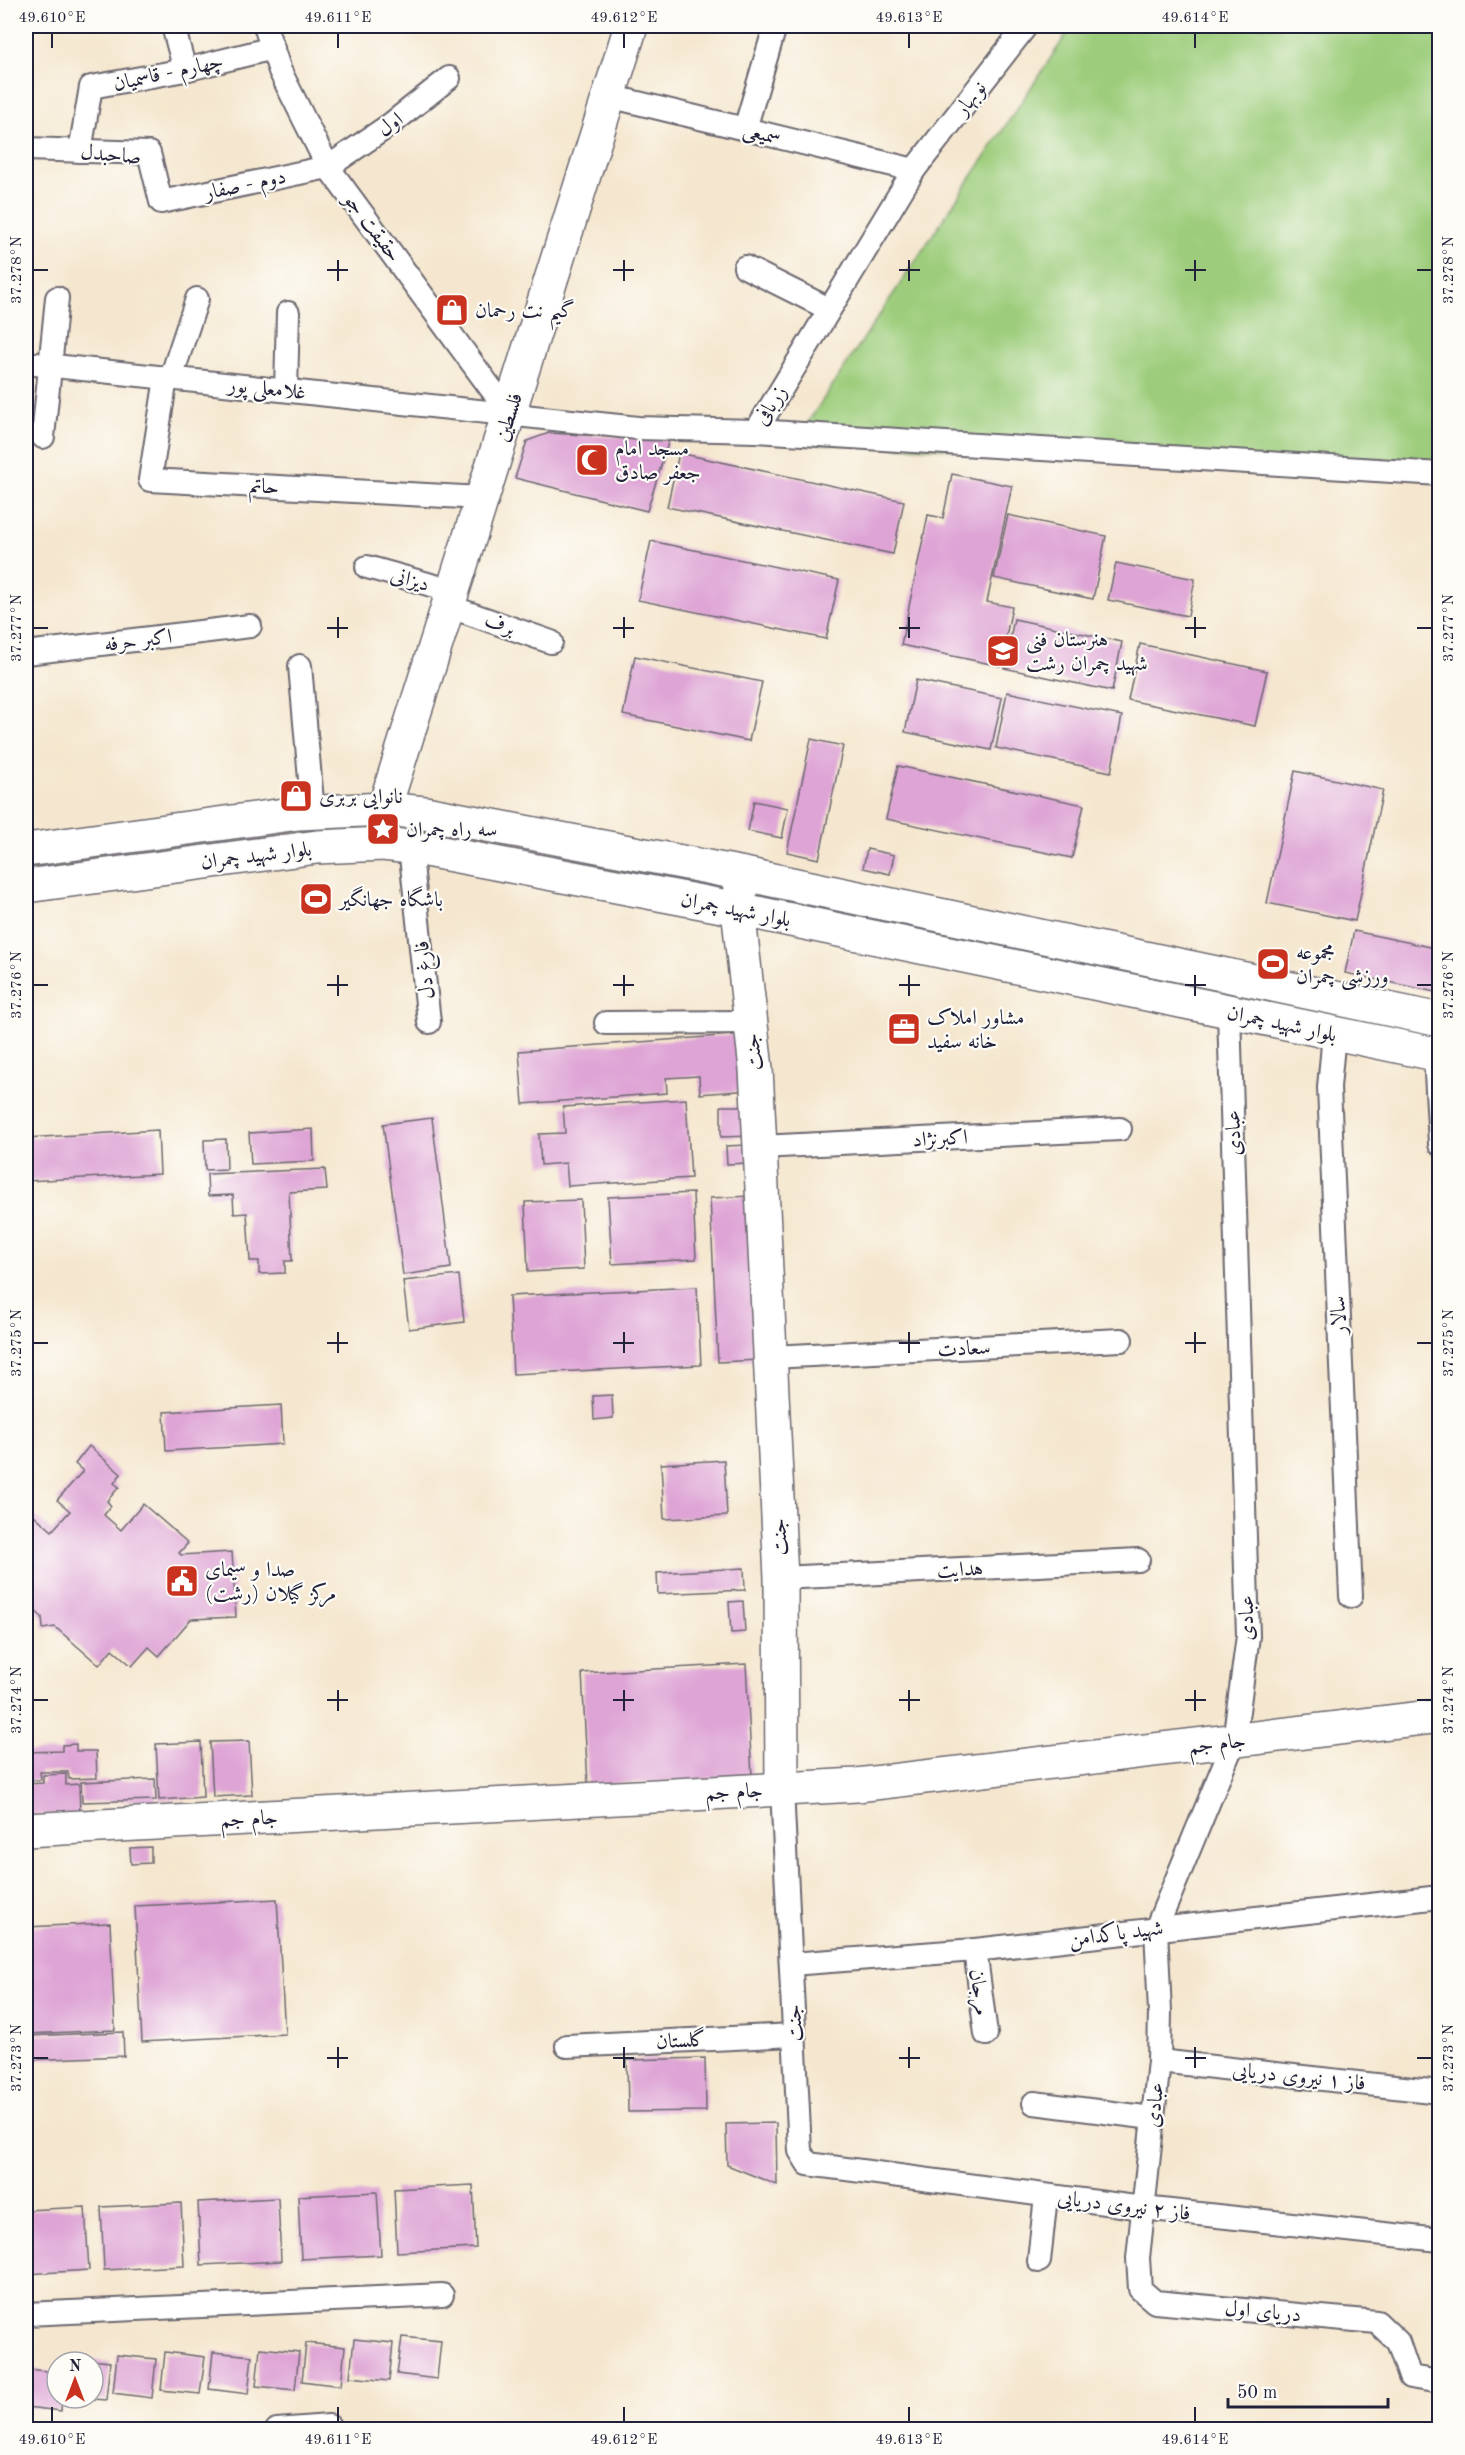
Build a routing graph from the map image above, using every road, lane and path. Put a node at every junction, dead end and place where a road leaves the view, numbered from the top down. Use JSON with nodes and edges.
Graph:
{"nodes":[{"id":1,"x":173,"y":26,"type":"edge"},
{"id":2,"x":265,"y":26,"type":"edge"},
{"id":3,"x":631,"y":26,"type":"edge"},
{"id":4,"x":1026,"y":26,"type":"edge"},
{"id":5,"x":774,"y":30,"type":"dead end"},
{"id":6,"x":273,"y":48,"type":"junction"},
{"id":7,"x":184,"y":70,"type":"junction"},
{"id":8,"x":449,"y":78,"type":"dead end"},
{"id":9,"x":609,"y":96,"type":"junction"},
{"id":10,"x":745,"y":129,"type":"junction"},
{"id":11,"x":26,"y":149,"type":"edge"},
{"id":12,"x":80,"y":151,"type":"junction"},
{"id":13,"x":328,"y":167,"type":"junction"},
{"id":14,"x":914,"y":170,"type":"junction"},
{"id":15,"x":161,"y":202,"type":"joint"},
{"id":16,"x":745,"y":267,"type":"dead end"},
{"id":17,"x":57,"y":298,"type":"dead end"},
{"id":18,"x":197,"y":298,"type":"dead end"},
{"id":19,"x":829,"y":309,"type":"junction"},
{"id":20,"x":288,"y":313,"type":"dead end"},
{"id":21,"x":26,"y":363,"type":"edge"},
{"id":22,"x":48,"y":365,"type":"junction"},
{"id":23,"x":168,"y":378,"type":"junction"},
{"id":24,"x":286,"y":390,"type":"junction"},
{"id":25,"x":509,"y":412,"type":"junction"},
{"id":26,"x":756,"y":432,"type":"junction"},
{"id":27,"x":43,"y":437,"type":"dead end"},
{"id":28,"x":1440,"y":474,"type":"edge"},
{"id":29,"x":482,"y":498,"type":"junction"},
{"id":30,"x":367,"y":567,"type":"dead end"},
{"id":31,"x":451,"y":599,"type":"junction"},
{"id":32,"x":250,"y":626,"type":"dead end"},
{"id":33,"x":551,"y":642,"type":"dead end"},
{"id":34,"x":26,"y":653,"type":"edge"},
{"id":35,"x":300,"y":666,"type":"dead end"},
{"id":36,"x":384,"y":809,"type":"junction"},
{"id":37,"x":313,"y":813,"type":"junction"},
{"id":38,"x":410,"y":847,"type":"junction"},
{"id":39,"x":26,"y":850,"type":"edge"},
{"id":40,"x":744,"y":874,"type":"junction"},
{"id":41,"x":26,"y":886,"type":"edge"},
{"id":42,"x":862,"y":899,"type":"junction"},
{"id":43,"x":738,"y":909,"type":"junction"},
{"id":44,"x":855,"y":933,"type":"junction"},
{"id":45,"x":1229,"y":1012,"type":"junction"},
{"id":46,"x":1440,"y":1020,"type":"edge"},
{"id":47,"x":429,"y":1022,"type":"dead end"},
{"id":48,"x":749,"y":1022,"type":"junction"},
{"id":49,"x":606,"y":1023,"type":"dead end"},
{"id":50,"x":1334,"y":1034,"type":"junction"},
{"id":51,"x":1438,"y":1049,"type":"edge"},
{"id":52,"x":1120,"y":1129,"type":"dead end"},
{"id":53,"x":1440,"y":1144,"type":"edge"},
{"id":54,"x":760,"y":1147,"type":"junction"},
{"id":55,"x":1121,"y":1340,"type":"dead end"},
{"id":56,"x":770,"y":1357,"type":"junction"},
{"id":57,"x":1138,"y":1560,"type":"dead end"},
{"id":58,"x":781,"y":1578,"type":"junction"},
{"id":59,"x":1351,"y":1596,"type":"dead end"},
{"id":60,"x":1440,"y":1716,"type":"edge"},
{"id":61,"x":1234,"y":1741,"type":"junction"},
{"id":62,"x":782,"y":1789,"type":"junction"},
{"id":63,"x":26,"y":1830,"type":"edge"},
{"id":64,"x":1440,"y":1897,"type":"edge"},
{"id":65,"x":1156,"y":1929,"type":"junction"},
{"id":66,"x":975,"y":1950,"type":"junction"},
{"id":67,"x":791,"y":1964,"type":"junction"},
{"id":68,"x":986,"y":2034,"type":"dead end"},
{"id":69,"x":795,"y":2035,"type":"junction"},
{"id":70,"x":567,"y":2046,"type":"dead end"},
{"id":71,"x":1159,"y":2061,"type":"junction"},
{"id":72,"x":1440,"y":2092,"type":"edge"},
{"id":73,"x":1034,"y":2103,"type":"dead end"},
{"id":74,"x":1152,"y":2118,"type":"junction"},
{"id":75,"x":808,"y":2164,"type":"joint"},
{"id":76,"x":1046,"y":2196,"type":"junction"},
{"id":77,"x":1143,"y":2208,"type":"junction"},
{"id":78,"x":1440,"y":2240,"type":"edge"},
{"id":79,"x":1039,"y":2261,"type":"dead end"},
{"id":80,"x":442,"y":2295,"type":"dead end"},
{"id":81,"x":26,"y":2314,"type":"edge"},
{"id":82,"x":1440,"y":2382,"type":"edge"},
{"id":83,"x":328,"y":2426,"type":"dead end"},
{"id":84,"x":278,"y":2430,"type":"edge"}],
"edges":[{"from":1,"to":7,"type":"street"},
{"from":2,"to":6,"type":"street","name":"حقیقت جو"},
{"from":3,"to":9,"type":"main road","name":"فلسطین"},
{"from":4,"to":14,"type":"street","name":"نوبهار"},
{"from":5,"to":10,"type":"street"},
{"from":6,"to":7,"type":"street","name":"چهارم - قاسمیان"},
{"from":6,"to":13,"type":"street","name":"حقیقت جو"},
{"from":7,"to":12,"type":"street","name":"چهارم - قاسمیان"},
{"from":8,"to":13,"type":"street","name":"اول"},
{"from":9,"to":10,"type":"street","name":"سمیعی"},
{"from":9,"to":25,"type":"main road","name":"فلسطین"},
{"from":10,"to":14,"type":"street","name":"سمیعی"},
{"from":11,"to":12,"type":"street","name":"صاحبدل"},
{"from":12,"to":15,"type":"street","name":"صاحبدل"},
{"from":13,"to":15,"type":"street","name":"دوم - صفار"},
{"from":13,"to":25,"type":"street","name":"حقیقت جو"},
{"from":14,"to":19,"type":"street","name":"زربافی"},
{"from":16,"to":19,"type":"street"},
{"from":17,"to":22,"type":"street"},
{"from":18,"to":23,"type":"street"},
{"from":19,"to":26,"type":"street","name":"زربافی"},
{"from":20,"to":24,"type":"street"},
{"from":21,"to":22,"type":"street","name":"غلامعلی پور"},
{"from":22,"to":23,"type":"street","name":"غلامعلی پور"},
{"from":22,"to":27,"type":"street"},
{"from":23,"to":24,"type":"street","name":"غلامعلی پور"},
{"from":23,"to":29,"type":"street","name":"حاتم"},
{"from":24,"to":25,"type":"street","name":"غلامعلی پور"},
{"from":25,"to":26,"type":"street","name":"زربافی"},
{"from":25,"to":29,"type":"main road","name":"فلسطین"},
{"from":26,"to":28,"type":"street"},
{"from":29,"to":31,"type":"main road","name":"فلسطین"},
{"from":30,"to":31,"type":"street","name":"دیزانی"},
{"from":31,"to":33,"type":"street","name":"برف"},
{"from":31,"to":36,"type":"main road","name":"فلسطین"},
{"from":32,"to":34,"type":"street","name":"اکبر حرفه"},
{"from":35,"to":37,"type":"street"},
{"from":36,"to":37,"type":"main road","name":"بلوار شهید چمران"},
{"from":36,"to":40,"type":"main road","name":"بلوار شهید چمران"},
{"from":37,"to":39,"type":"main road","name":"بلوار شهید چمران"},
{"from":38,"to":41,"type":"main road","name":"بلوار شهید چمران"},
{"from":38,"to":43,"type":"main road","name":"بلوار شهید چمران"},
{"from":38,"to":47,"type":"street","name":"فارغ دل"},
{"from":40,"to":42,"type":"main road","name":"بلوار شهید چمران"},
{"from":40,"to":43,"type":"main road","name":"جنت"},
{"from":42,"to":44,"type":"main road"},
{"from":42,"to":46,"type":"main road","name":"بلوار شهید چمران"},
{"from":43,"to":44,"type":"main road","name":"بلوار شهید چمران"},
{"from":43,"to":48,"type":"main road","name":"جنت"},
{"from":44,"to":45,"type":"main road","name":"بلوار شهید چمران"},
{"from":45,"to":50,"type":"main road","name":"بلوار شهید چمران"},
{"from":45,"to":61,"type":"street","name":"عبادی"},
{"from":48,"to":49,"type":"street"},
{"from":48,"to":54,"type":"main road","name":"جنت"},
{"from":50,"to":51,"type":"main road","name":"بلوار شهید چمران"},
{"from":50,"to":59,"type":"street","name":"سالار"},
{"from":51,"to":53,"type":"street"},
{"from":52,"to":54,"type":"street","name":"اکبرنژاد"},
{"from":54,"to":56,"type":"main road","name":"جنت"},
{"from":55,"to":56,"type":"street","name":"سعادت"},
{"from":56,"to":58,"type":"main road","name":"جنت"},
{"from":57,"to":58,"type":"street","name":"هدایت"},
{"from":58,"to":62,"type":"main road","name":"جنت"},
{"from":60,"to":61,"type":"main road","name":"جام جم"},
{"from":61,"to":62,"type":"main road","name":"جام جم"},
{"from":61,"to":65,"type":"street","name":"عبادی"},
{"from":62,"to":63,"type":"main road","name":"جام جم"},
{"from":62,"to":67,"type":"street","name":"جنت"},
{"from":64,"to":65,"type":"street","name":"شهید پاکدامن"},
{"from":65,"to":66,"type":"street","name":"شهید پاکدامن"},
{"from":65,"to":71,"type":"street","name":"عبادی"},
{"from":66,"to":67,"type":"street","name":"شهید پاکدامن"},
{"from":66,"to":68,"type":"street","name":"مرجان"},
{"from":67,"to":69,"type":"street","name":"جنت"},
{"from":69,"to":70,"type":"street","name":"گلستان"},
{"from":69,"to":75,"type":"street","name":"جنت"},
{"from":71,"to":72,"type":"street","name":"فاز ۱ نیروی دریایی"},
{"from":71,"to":74,"type":"street","name":"عبادی"},
{"from":73,"to":74,"type":"street"},
{"from":74,"to":77,"type":"street","name":"عبادی"},
{"from":75,"to":76,"type":"street","name":"فاز ۲ نیروی دریایی"},
{"from":76,"to":77,"type":"street","name":"فاز ۲ نیروی دریایی"},
{"from":76,"to":79,"type":"street"},
{"from":77,"to":78,"type":"street","name":"فاز ۲ نیروی دریایی"},
{"from":77,"to":82,"type":"street","name":"دریای اول"},
{"from":80,"to":81,"type":"street"},
{"from":83,"to":84,"type":"street"}]}
